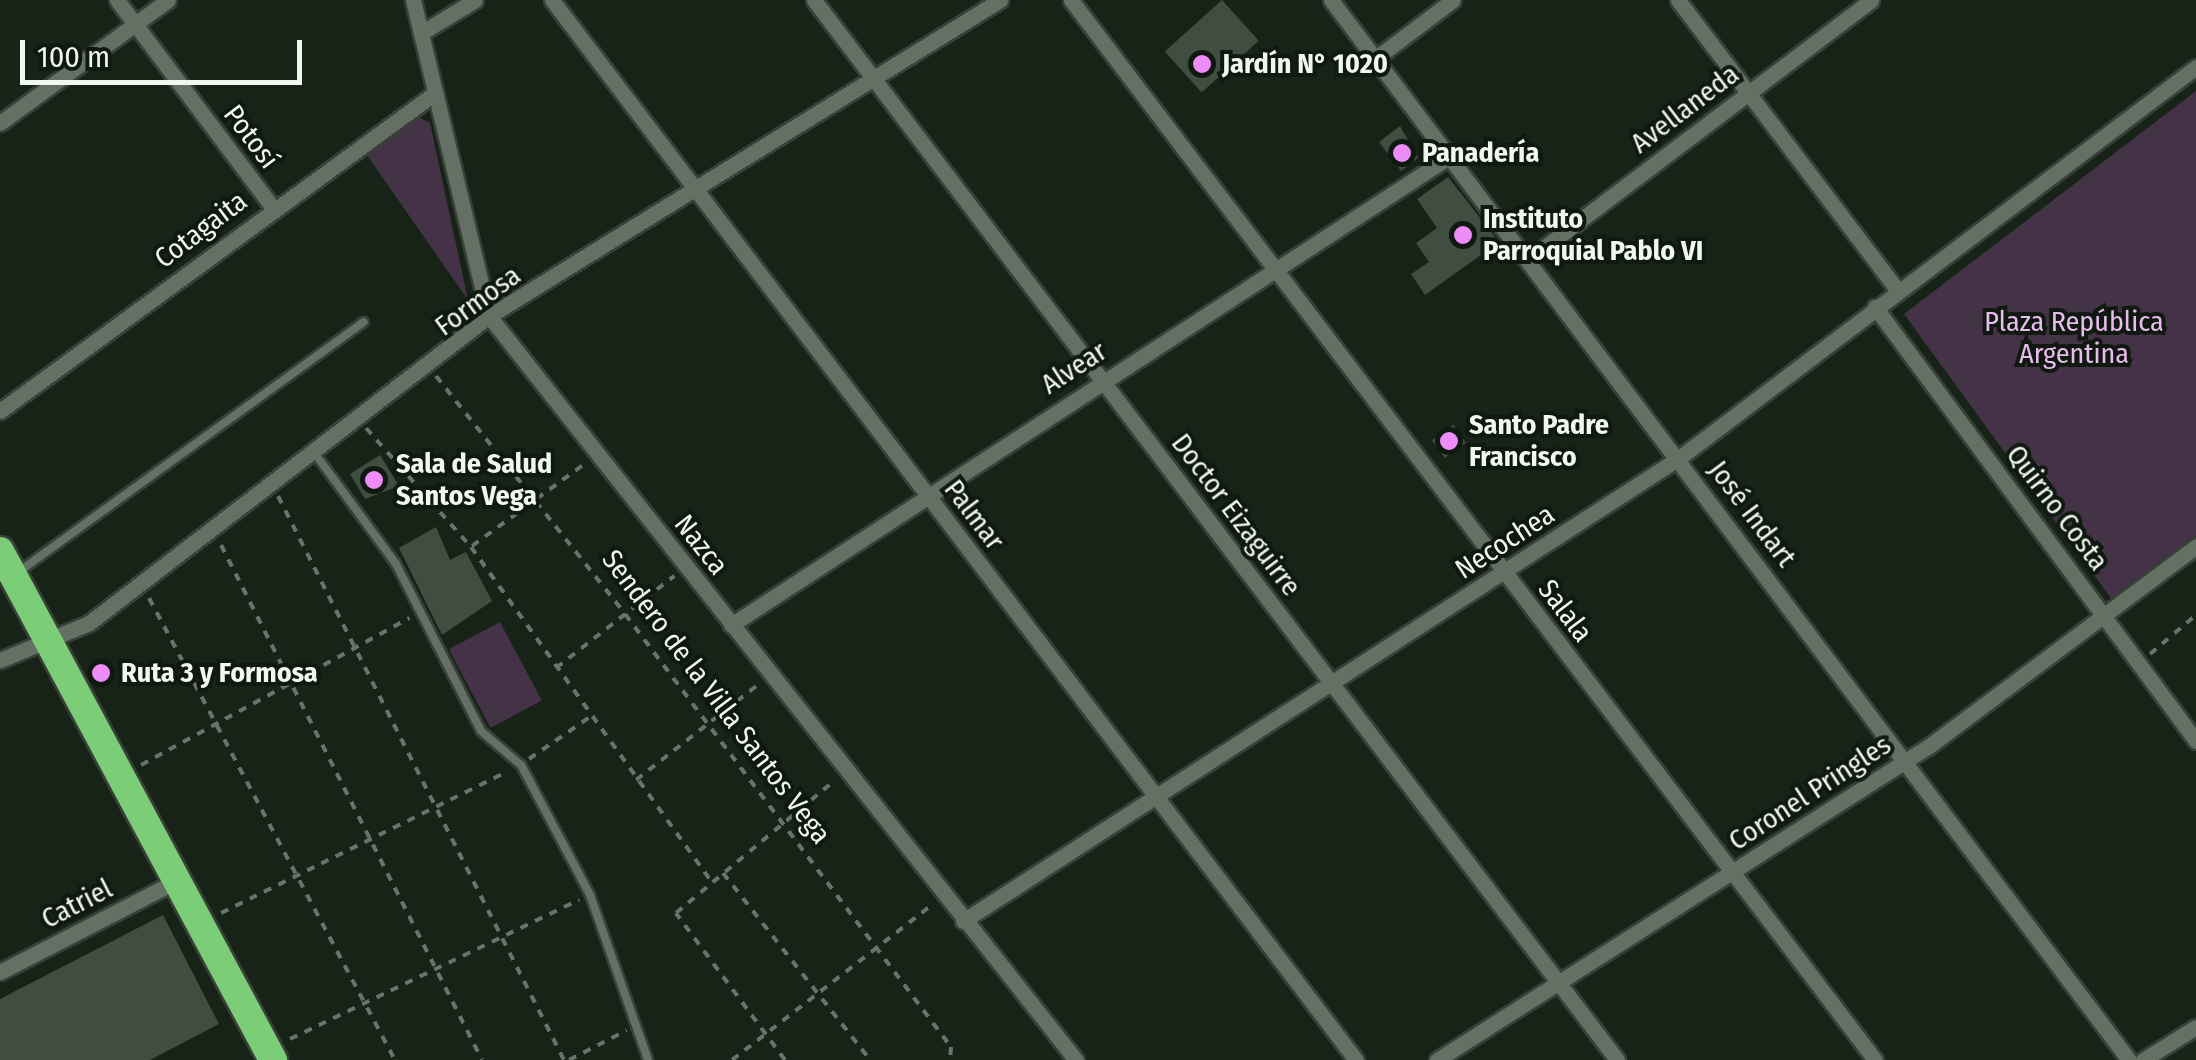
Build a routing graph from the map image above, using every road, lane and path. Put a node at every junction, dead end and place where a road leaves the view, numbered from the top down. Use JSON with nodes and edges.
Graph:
{"nodes":[{"id":1,"x":117,"y":0,"type":"edge"},
{"id":2,"x":168,"y":0,"type":"edge"},
{"id":3,"x":414,"y":0,"type":"edge"},
{"id":4,"x":475,"y":0,"type":"edge"},
{"id":5,"x":552,"y":0,"type":"edge"},
{"id":6,"x":814,"y":0,"type":"edge"},
{"id":7,"x":1000,"y":0,"type":"edge"},
{"id":8,"x":1071,"y":0,"type":"edge"},
{"id":9,"x":1332,"y":0,"type":"edge"},
{"id":10,"x":1453,"y":0,"type":"edge"},
{"id":11,"x":1678,"y":0,"type":"edge"},
{"id":12,"x":1871,"y":0,"type":"edge"},
{"id":13,"x":135,"y":23,"type":"junction"},
{"id":14,"x":421,"y":33,"type":"junction"},
{"id":15,"x":1376,"y":58,"type":"junction"},
{"id":16,"x":2196,"y":67,"type":"edge"},
{"id":17,"x":875,"y":80,"type":"junction"},
{"id":18,"x":434,"y":93,"type":"junction"},
{"id":19,"x":1748,"y":93,"type":"junction"},
{"id":20,"x":0,"y":123,"type":"edge"},
{"id":21,"x":1447,"y":158,"type":"junction"},
{"id":22,"x":699,"y":190,"type":"junction"},
{"id":23,"x":273,"y":208,"type":"junction"},
{"id":24,"x":1529,"y":260,"type":"junction"},
{"id":25,"x":1276,"y":269,"type":"junction"},
{"id":26,"x":1898,"y":290,"type":"junction"},
{"id":27,"x":1875,"y":307,"type":"junction"},
{"id":28,"x":489,"y":316,"type":"junction"},
{"id":29,"x":364,"y":322,"type":"dead end"},
{"id":30,"x":430,"y":368,"type":"junction"},
{"id":31,"x":1102,"y":380,"type":"junction"},
{"id":32,"x":0,"y":412,"type":"edge"},
{"id":33,"x":359,"y":421,"type":"junction"},
{"id":34,"x":316,"y":454,"type":"junction"},
{"id":35,"x":598,"y":454,"type":"junction"},
{"id":36,"x":1679,"y":458,"type":"junction"},
{"id":37,"x":273,"y":487,"type":"junction"},
{"id":38,"x":926,"y":494,"type":"junction"},
{"id":39,"x":538,"y":498,"type":"junction"},
{"id":40,"x":214,"y":532,"type":"junction"},
{"id":41,"x":2196,"y":546,"type":"edge"},
{"id":42,"x":472,"y":547,"type":"junction"},
{"id":43,"x":7,"y":563,"type":"edge"},
{"id":44,"x":686,"y":567,"type":"junction"},
{"id":45,"x":1504,"y":573,"type":"junction"},
{"id":46,"x":142,"y":584,"type":"junction"},
{"id":47,"x":420,"y":611,"type":"junction"},
{"id":48,"x":625,"y":614,"type":"junction"},
{"id":49,"x":2105,"y":615,"type":"junction"},
{"id":50,"x":2196,"y":615,"type":"edge"},
{"id":51,"x":731,"y":625,"type":"junction"},
{"id":52,"x":54,"y":641,"type":"junction"},
{"id":53,"x":356,"y":649,"type":"junction"},
{"id":54,"x":0,"y":660,"type":"edge"},
{"id":55,"x":2139,"y":662,"type":"junction"},
{"id":56,"x":556,"y":668,"type":"junction"},
{"id":57,"x":770,"y":675,"type":"junction"},
{"id":58,"x":1331,"y":681,"type":"junction"},
{"id":59,"x":292,"y":684,"type":"junction"},
{"id":60,"x":591,"y":716,"type":"junction"},
{"id":61,"x":218,"y":724,"type":"junction"},
{"id":62,"x":708,"y":724,"type":"junction"},
{"id":63,"x":2196,"y":741,"type":"edge"},
{"id":64,"x":1906,"y":762,"type":"junction"},
{"id":65,"x":521,"y":765,"type":"junction"},
{"id":66,"x":846,"y":771,"type":"junction"},
{"id":67,"x":124,"y":774,"type":"junction"},
{"id":68,"x":636,"y":780,"type":"junction"},
{"id":69,"x":1153,"y":796,"type":"junction"},
{"id":70,"x":434,"y":804,"type":"junction"},
{"id":71,"x":783,"y":824,"type":"junction"},
{"id":72,"x":369,"y":836,"type":"junction"},
{"id":73,"x":296,"y":872,"type":"junction"},
{"id":74,"x":1733,"y":872,"type":"junction"},
{"id":75,"x":723,"y":873,"type":"junction"},
{"id":76,"x":178,"y":880,"type":"junction"},
{"id":77,"x":712,"y":882,"type":"junction"},
{"id":78,"x":590,"y":896,"type":"junction"},
{"id":79,"x":944,"y":896,"type":"junction"},
{"id":80,"x":964,"y":921,"type":"junction"},
{"id":81,"x":201,"y":924,"type":"junction"},
{"id":82,"x":502,"y":936,"type":"junction"},
{"id":83,"x":876,"y":948,"type":"junction"},
{"id":84,"x":436,"y":968,"type":"junction"},
{"id":85,"x":0,"y":972,"type":"edge"},
{"id":86,"x":1558,"y":982,"type":"junction"},
{"id":87,"x":818,"y":994,"type":"junction"},
{"id":88,"x":365,"y":1003,"type":"junction"},
{"id":89,"x":2196,"y":1027,"type":"edge"},
{"id":90,"x":631,"y":1028,"type":"junction"},
{"id":91,"x":767,"y":1033,"type":"junction"},
{"id":92,"x":270,"y":1055,"type":"edge"},
{"id":93,"x":395,"y":1060,"type":"edge"},
{"id":94,"x":482,"y":1060,"type":"edge"},
{"id":95,"x":566,"y":1060,"type":"edge"},
{"id":96,"x":648,"y":1060,"type":"edge"},
{"id":97,"x":732,"y":1060,"type":"edge"},
{"id":98,"x":785,"y":1060,"type":"edge"},
{"id":99,"x":870,"y":1060,"type":"edge"},
{"id":100,"x":950,"y":1060,"type":"edge"},
{"id":101,"x":1076,"y":1060,"type":"edge"},
{"id":102,"x":1356,"y":1060,"type":"edge"},
{"id":103,"x":1437,"y":1060,"type":"edge"},
{"id":104,"x":1617,"y":1060,"type":"edge"},
{"id":105,"x":1876,"y":1060,"type":"edge"},
{"id":106,"x":2129,"y":1060,"type":"edge"},
{"id":107,"x":2143,"y":1060,"type":"edge"}],
"edges":[{"from":1,"to":13,"type":"street","name":"Potosí"},
{"from":2,"to":13,"type":"street"},
{"from":3,"to":14,"type":"street","name":"Nazca"},
{"from":4,"to":14,"type":"street"},
{"from":5,"to":22,"type":"street","name":"Palmar"},
{"from":6,"to":17,"type":"street","name":"Doctor Eizaguirre"},
{"from":7,"to":17,"type":"street","name":"Formosa"},
{"from":8,"to":25,"type":"street","name":"Salala"},
{"from":9,"to":15,"type":"street","name":"José Indart"},
{"from":10,"to":15,"type":"street"},
{"from":11,"to":19,"type":"street"},
{"from":12,"to":19,"type":"street","name":"Avellaneda"},
{"from":13,"to":20,"type":"street"},
{"from":13,"to":23,"type":"street","name":"Potosí"},
{"from":14,"to":18,"type":"street","name":"Nazca"},
{"from":15,"to":21,"type":"street","name":"José Indart"},
{"from":16,"to":26,"type":"street","name":"Necochea"},
{"from":17,"to":22,"type":"street","name":"Formosa"},
{"from":17,"to":31,"type":"street","name":"Doctor Eizaguirre"},
{"from":18,"to":23,"type":"street","name":"Cotagaita"},
{"from":18,"to":28,"type":"street","name":"Nazca"},
{"from":19,"to":24,"type":"street","name":"Avellaneda"},
{"from":19,"to":26,"type":"street"},
{"from":21,"to":24,"type":"street","name":"José Indart"},
{"from":21,"to":25,"type":"street","name":"Alvear"},
{"from":22,"to":28,"type":"street","name":"Formosa"},
{"from":22,"to":38,"type":"street","name":"Palmar"},
{"from":23,"to":32,"type":"street","name":"Cotagaita"},
{"from":24,"to":36,"type":"street","name":"José Indart"},
{"from":25,"to":31,"type":"street","name":"Alvear"},
{"from":25,"to":45,"type":"street","name":"Salala"},
{"from":26,"to":27,"type":"street","name":"Necochea"},
{"from":27,"to":36,"type":"street","name":"Necochea"},
{"from":27,"to":49,"type":"street","name":"Quirno Costa"},
{"from":28,"to":30,"type":"street","name":"Formosa"},
{"from":28,"to":35,"type":"street","name":"Nazca"},
{"from":29,"to":43,"type":"lane"},
{"from":30,"to":33,"type":"street","name":"Formosa"},
{"from":30,"to":39,"type":"path","name":"Sendero de la Villa Santos Vega"},
{"from":31,"to":38,"type":"street","name":"Alvear"},
{"from":31,"to":58,"type":"street","name":"Doctor Eizaguirre"},
{"from":33,"to":34,"type":"street","name":"Formosa"},
{"from":33,"to":42,"type":"path"},
{"from":34,"to":37,"type":"street","name":"Formosa"},
{"from":34,"to":47,"type":"lane"},
{"from":35,"to":39,"type":"path"},
{"from":35,"to":44,"type":"street","name":"Nazca"},
{"from":36,"to":45,"type":"street","name":"Necochea"},
{"from":36,"to":64,"type":"street","name":"José Indart"},
{"from":37,"to":40,"type":"street","name":"Formosa"},
{"from":37,"to":53,"type":"path"},
{"from":38,"to":51,"type":"street","name":"Alvear"},
{"from":38,"to":69,"type":"street","name":"Palmar"},
{"from":39,"to":42,"type":"path"},
{"from":39,"to":48,"type":"path","name":"Sendero de la Villa Santos Vega"},
{"from":40,"to":46,"type":"street","name":"Formosa"},
{"from":40,"to":59,"type":"path"},
{"from":41,"to":49,"type":"street","name":"Coronel Pringles"},
{"from":42,"to":56,"type":"path"},
{"from":43,"to":52,"type":"highway"},
{"from":44,"to":48,"type":"path"},
{"from":44,"to":51,"type":"street","name":"Nazca"},
{"from":45,"to":58,"type":"street","name":"Necochea"},
{"from":45,"to":74,"type":"street","name":"Salala"},
{"from":46,"to":52,"type":"street","name":"Formosa"},
{"from":46,"to":61,"type":"path"},
{"from":47,"to":53,"type":"path"},
{"from":47,"to":65,"type":"lane"},
{"from":48,"to":56,"type":"path"},
{"from":48,"to":62,"type":"path","name":"Sendero de la Villa Santos Vega"},
{"from":49,"to":55,"type":"street","name":"Quirno Costa"},
{"from":49,"to":64,"type":"street","name":"Coronel Pringles"},
{"from":50,"to":55,"type":"path"},
{"from":51,"to":57,"type":"street","name":"Nazca"},
{"from":52,"to":54,"type":"street","name":"Formosa"},
{"from":52,"to":67,"type":"highway"},
{"from":53,"to":59,"type":"path"},
{"from":53,"to":70,"type":"path"},
{"from":55,"to":63,"type":"street","name":"Quirno Costa"},
{"from":56,"to":60,"type":"path"},
{"from":57,"to":62,"type":"path"},
{"from":57,"to":66,"type":"street","name":"Nazca"},
{"from":58,"to":69,"type":"street","name":"Necochea"},
{"from":58,"to":86,"type":"street","name":"Doctor Eizaguirre"},
{"from":59,"to":61,"type":"path"},
{"from":59,"to":72,"type":"path"},
{"from":60,"to":65,"type":"path"},
{"from":60,"to":68,"type":"path"},
{"from":61,"to":67,"type":"path"},
{"from":61,"to":73,"type":"path"},
{"from":62,"to":68,"type":"path"},
{"from":62,"to":71,"type":"path","name":"Sendero de la Villa Santos Vega"},
{"from":64,"to":74,"type":"street","name":"Coronel Pringles"},
{"from":64,"to":106,"type":"street","name":"José Indart"},
{"from":65,"to":70,"type":"path"},
{"from":65,"to":78,"type":"lane"},
{"from":66,"to":71,"type":"path"},
{"from":66,"to":79,"type":"street","name":"Nazca"},
{"from":67,"to":76,"type":"highway"},
{"from":68,"to":77,"type":"path"},
{"from":69,"to":80,"type":"street","name":"Necochea"},
{"from":69,"to":102,"type":"street","name":"Palmar"},
{"from":70,"to":72,"type":"path"},
{"from":70,"to":82,"type":"path"},
{"from":71,"to":75,"type":"path"},
{"from":71,"to":83,"type":"path","name":"Sendero de la Villa Santos Vega"},
{"from":72,"to":73,"type":"path"},
{"from":72,"to":84,"type":"path"},
{"from":73,"to":81,"type":"path"},
{"from":73,"to":88,"type":"path"},
{"from":74,"to":86,"type":"street","name":"Coronel Pringles"},
{"from":74,"to":105,"type":"street","name":"Salala"},
{"from":75,"to":77,"type":"path"},
{"from":75,"to":87,"type":"path"},
{"from":76,"to":81,"type":"highway"},
{"from":76,"to":85,"type":"street","name":"Catriel"},
{"from":77,"to":91,"type":"path"},
{"from":78,"to":82,"type":"path"},
{"from":78,"to":90,"type":"lane"},
{"from":79,"to":80,"type":"street","name":"Nazca"},
{"from":79,"to":83,"type":"path"},
{"from":80,"to":101,"type":"street","name":"Nazca"},
{"from":81,"to":92,"type":"highway"},
{"from":82,"to":84,"type":"path"},
{"from":82,"to":95,"type":"path"},
{"from":83,"to":87,"type":"path"},
{"from":83,"to":100,"type":"path","name":"Sendero de la Villa Santos Vega"},
{"from":84,"to":88,"type":"path"},
{"from":84,"to":94,"type":"path"},
{"from":86,"to":103,"type":"street","name":"Coronel Pringles"},
{"from":86,"to":104,"type":"street","name":"Doctor Eizaguirre"},
{"from":87,"to":91,"type":"path"},
{"from":87,"to":99,"type":"path"},
{"from":88,"to":92,"type":"path"},
{"from":88,"to":93,"type":"path"},
{"from":89,"to":107,"type":"street"},
{"from":90,"to":95,"type":"path"},
{"from":90,"to":96,"type":"lane"},
{"from":91,"to":97,"type":"path"},
{"from":91,"to":98,"type":"path"}]}
